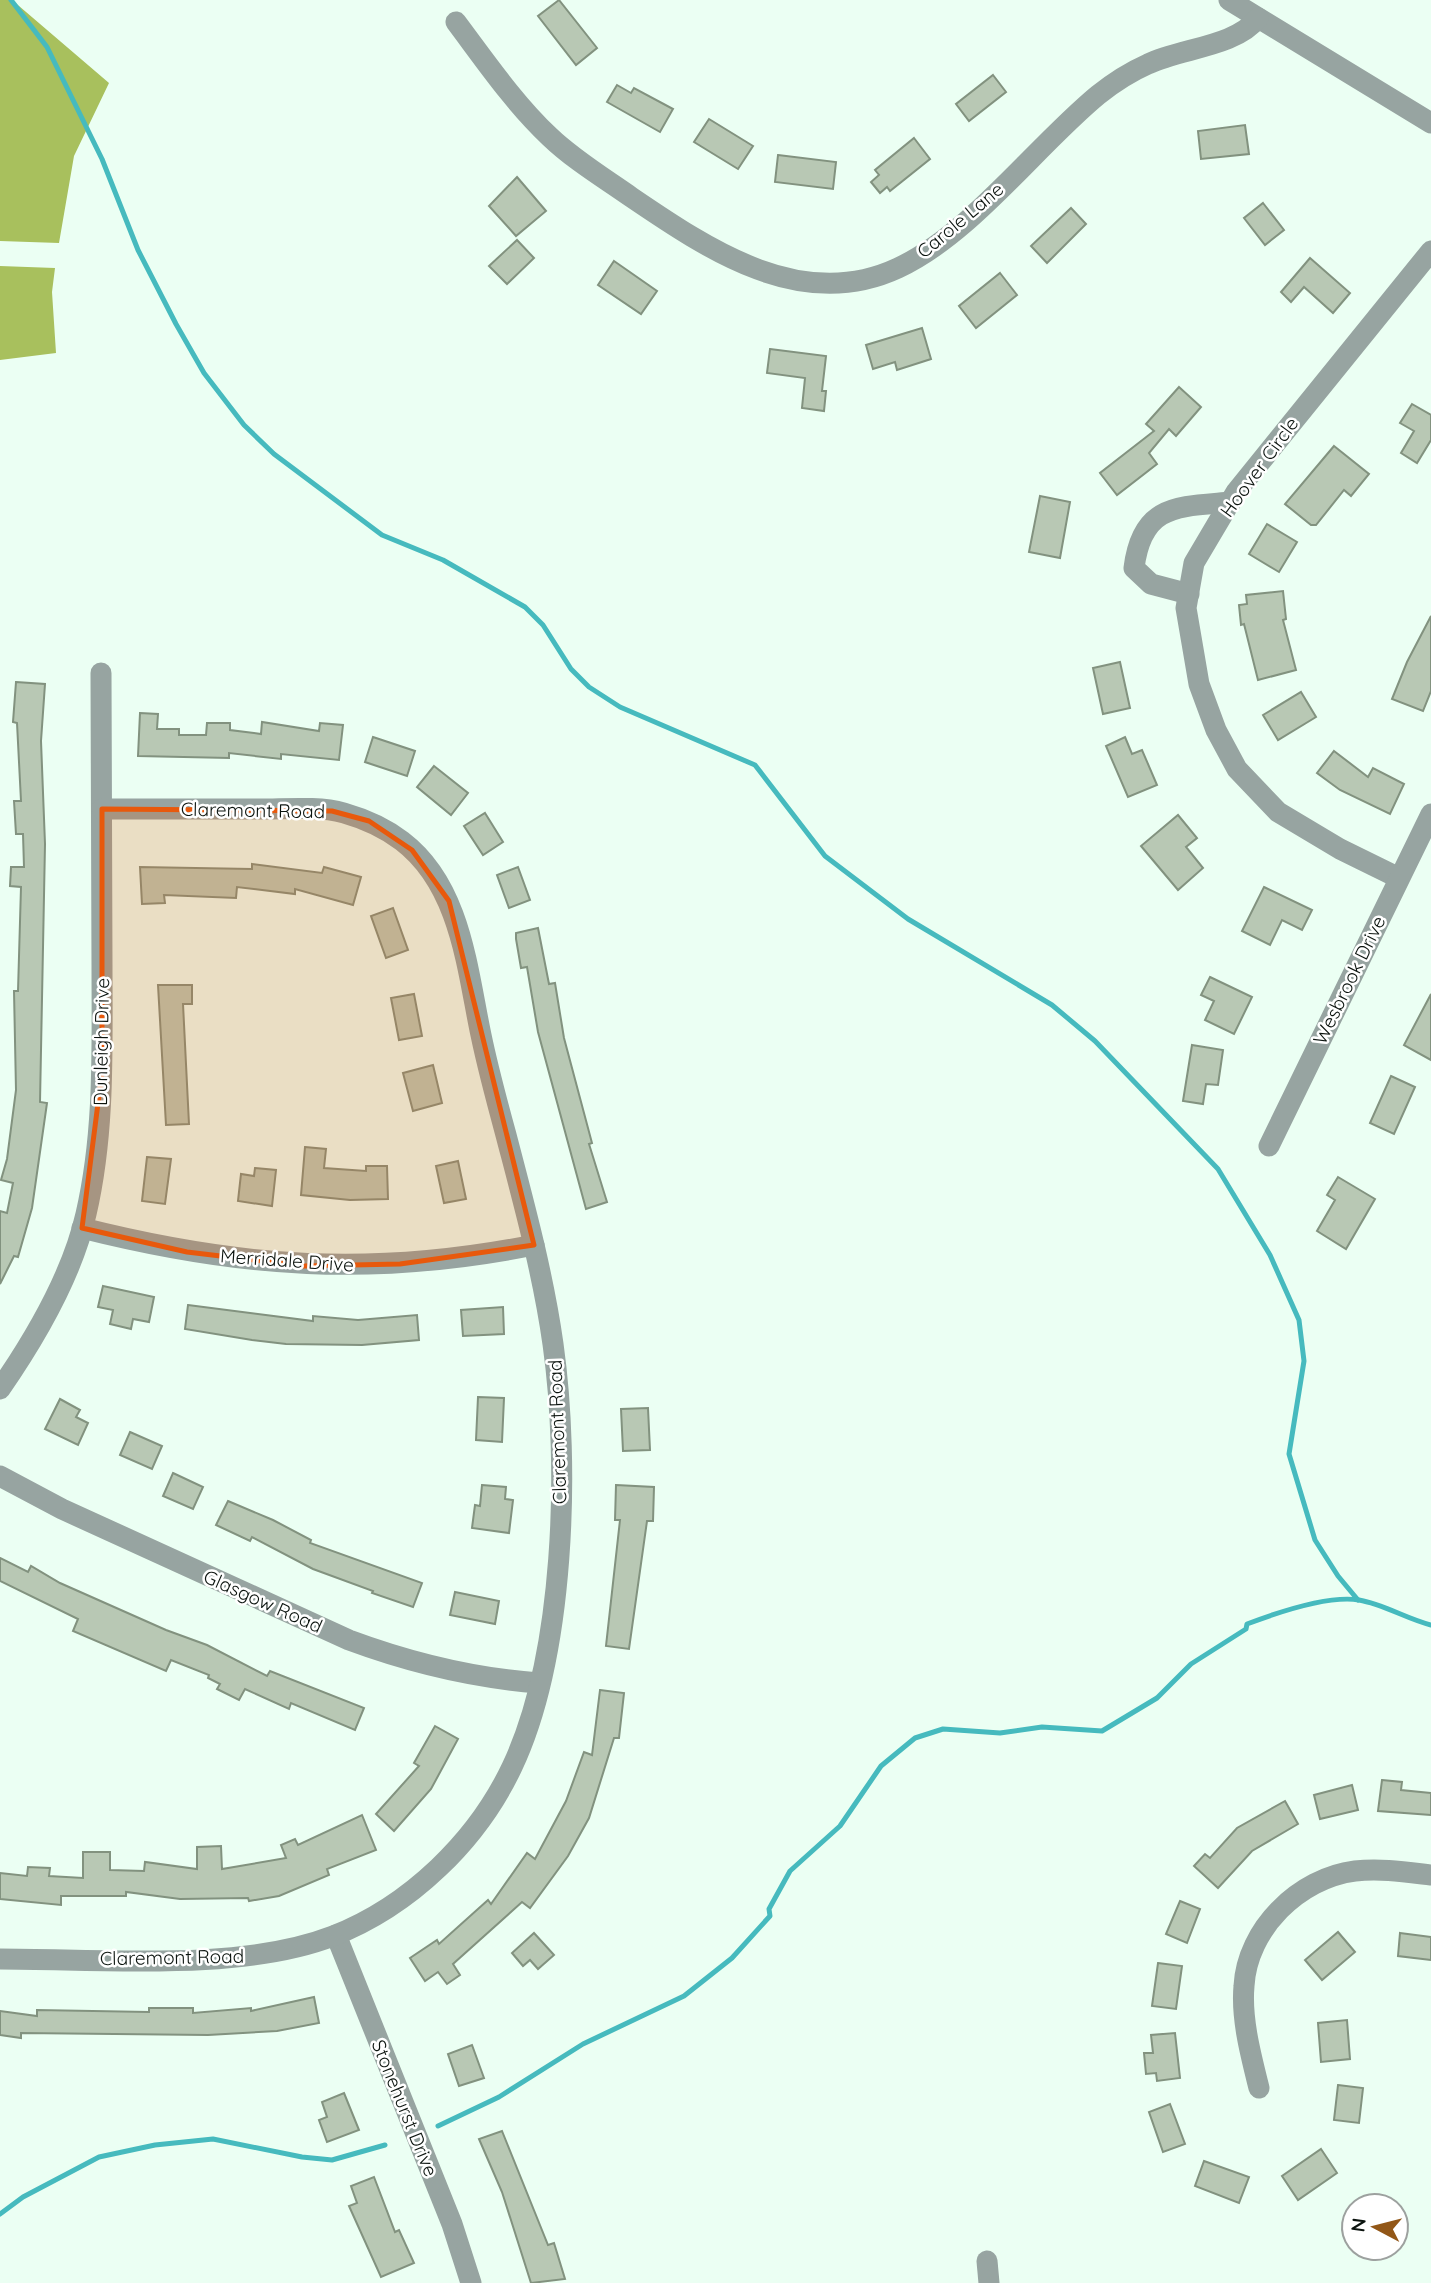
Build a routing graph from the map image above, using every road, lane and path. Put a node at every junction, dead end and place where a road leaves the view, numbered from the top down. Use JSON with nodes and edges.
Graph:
{"nodes":[{"id":1,"x":1229,"y":0,"type":"edge"},
{"id":2,"x":1258,"y":18,"type":"junction"},
{"id":3,"x":456,"y":22,"type":"dead end"},
{"id":4,"x":1431,"y":123,"type":"edge"},
{"id":5,"x":1431,"y":251,"type":"edge"},
{"id":6,"x":1231,"y":502,"type":"junction"},
{"id":7,"x":1189,"y":594,"type":"junction"},
{"id":8,"x":101,"y":673,"type":"dead end"},
{"id":9,"x":102,"y":809,"type":"junction"},
{"id":10,"x":1431,"y":814,"type":"edge"},
{"id":11,"x":1399,"y":878,"type":"junction"},
{"id":12,"x":1269,"y":1146,"type":"dead end"},
{"id":13,"x":82,"y":1228,"type":"junction"},
{"id":14,"x":534,"y":1245,"type":"junction"},
{"id":15,"x":0,"y":1389,"type":"edge"},
{"id":16,"x":0,"y":1476,"type":"edge"},
{"id":17,"x":539,"y":1683,"type":"junction"},
{"id":18,"x":1431,"y":1875,"type":"edge"},
{"id":19,"x":336,"y":1935,"type":"junction"},
{"id":20,"x":0,"y":1959,"type":"edge"},
{"id":21,"x":1259,"y":2088,"type":"dead end"},
{"id":22,"x":987,"y":2261,"type":"dead end"},
{"id":23,"x":471,"y":2283,"type":"edge"},
{"id":24,"x":989,"y":2283,"type":"edge"}],
"edges":[{"from":1,"to":2,"type":"street"},
{"from":2,"to":3,"type":"street","name":"Carole Lane"},
{"from":2,"to":4,"type":"street"},
{"from":5,"to":6,"type":"street","name":"Hoover Circle"},
{"from":6,"to":7,"type":"street","name":"Hoover Circle"},
{"from":6,"to":7,"type":"street"},
{"from":7,"to":11,"type":"street","name":"Hoover Circle"},
{"from":8,"to":9,"type":"street","name":"Dunleigh Drive"},
{"from":9,"to":13,"type":"street","name":"Dunleigh Drive"},
{"from":9,"to":14,"type":"street","name":"Claremont Road"},
{"from":10,"to":11,"type":"street","name":"Wesbrook Drive"},
{"from":11,"to":12,"type":"street","name":"Wesbrook Drive"},
{"from":13,"to":14,"type":"street","name":"Merridale Drive"},
{"from":13,"to":15,"type":"street","name":"Dunleigh Drive"},
{"from":14,"to":17,"type":"street","name":"Claremont Road"},
{"from":16,"to":17,"type":"street","name":"Glasgow Road"},
{"from":17,"to":19,"type":"street","name":"Claremont Road"},
{"from":18,"to":21,"type":"street"},
{"from":19,"to":20,"type":"street","name":"Claremont Road"},
{"from":19,"to":23,"type":"street","name":"Stonehurst Drive"},
{"from":22,"to":24,"type":"street"}]}
